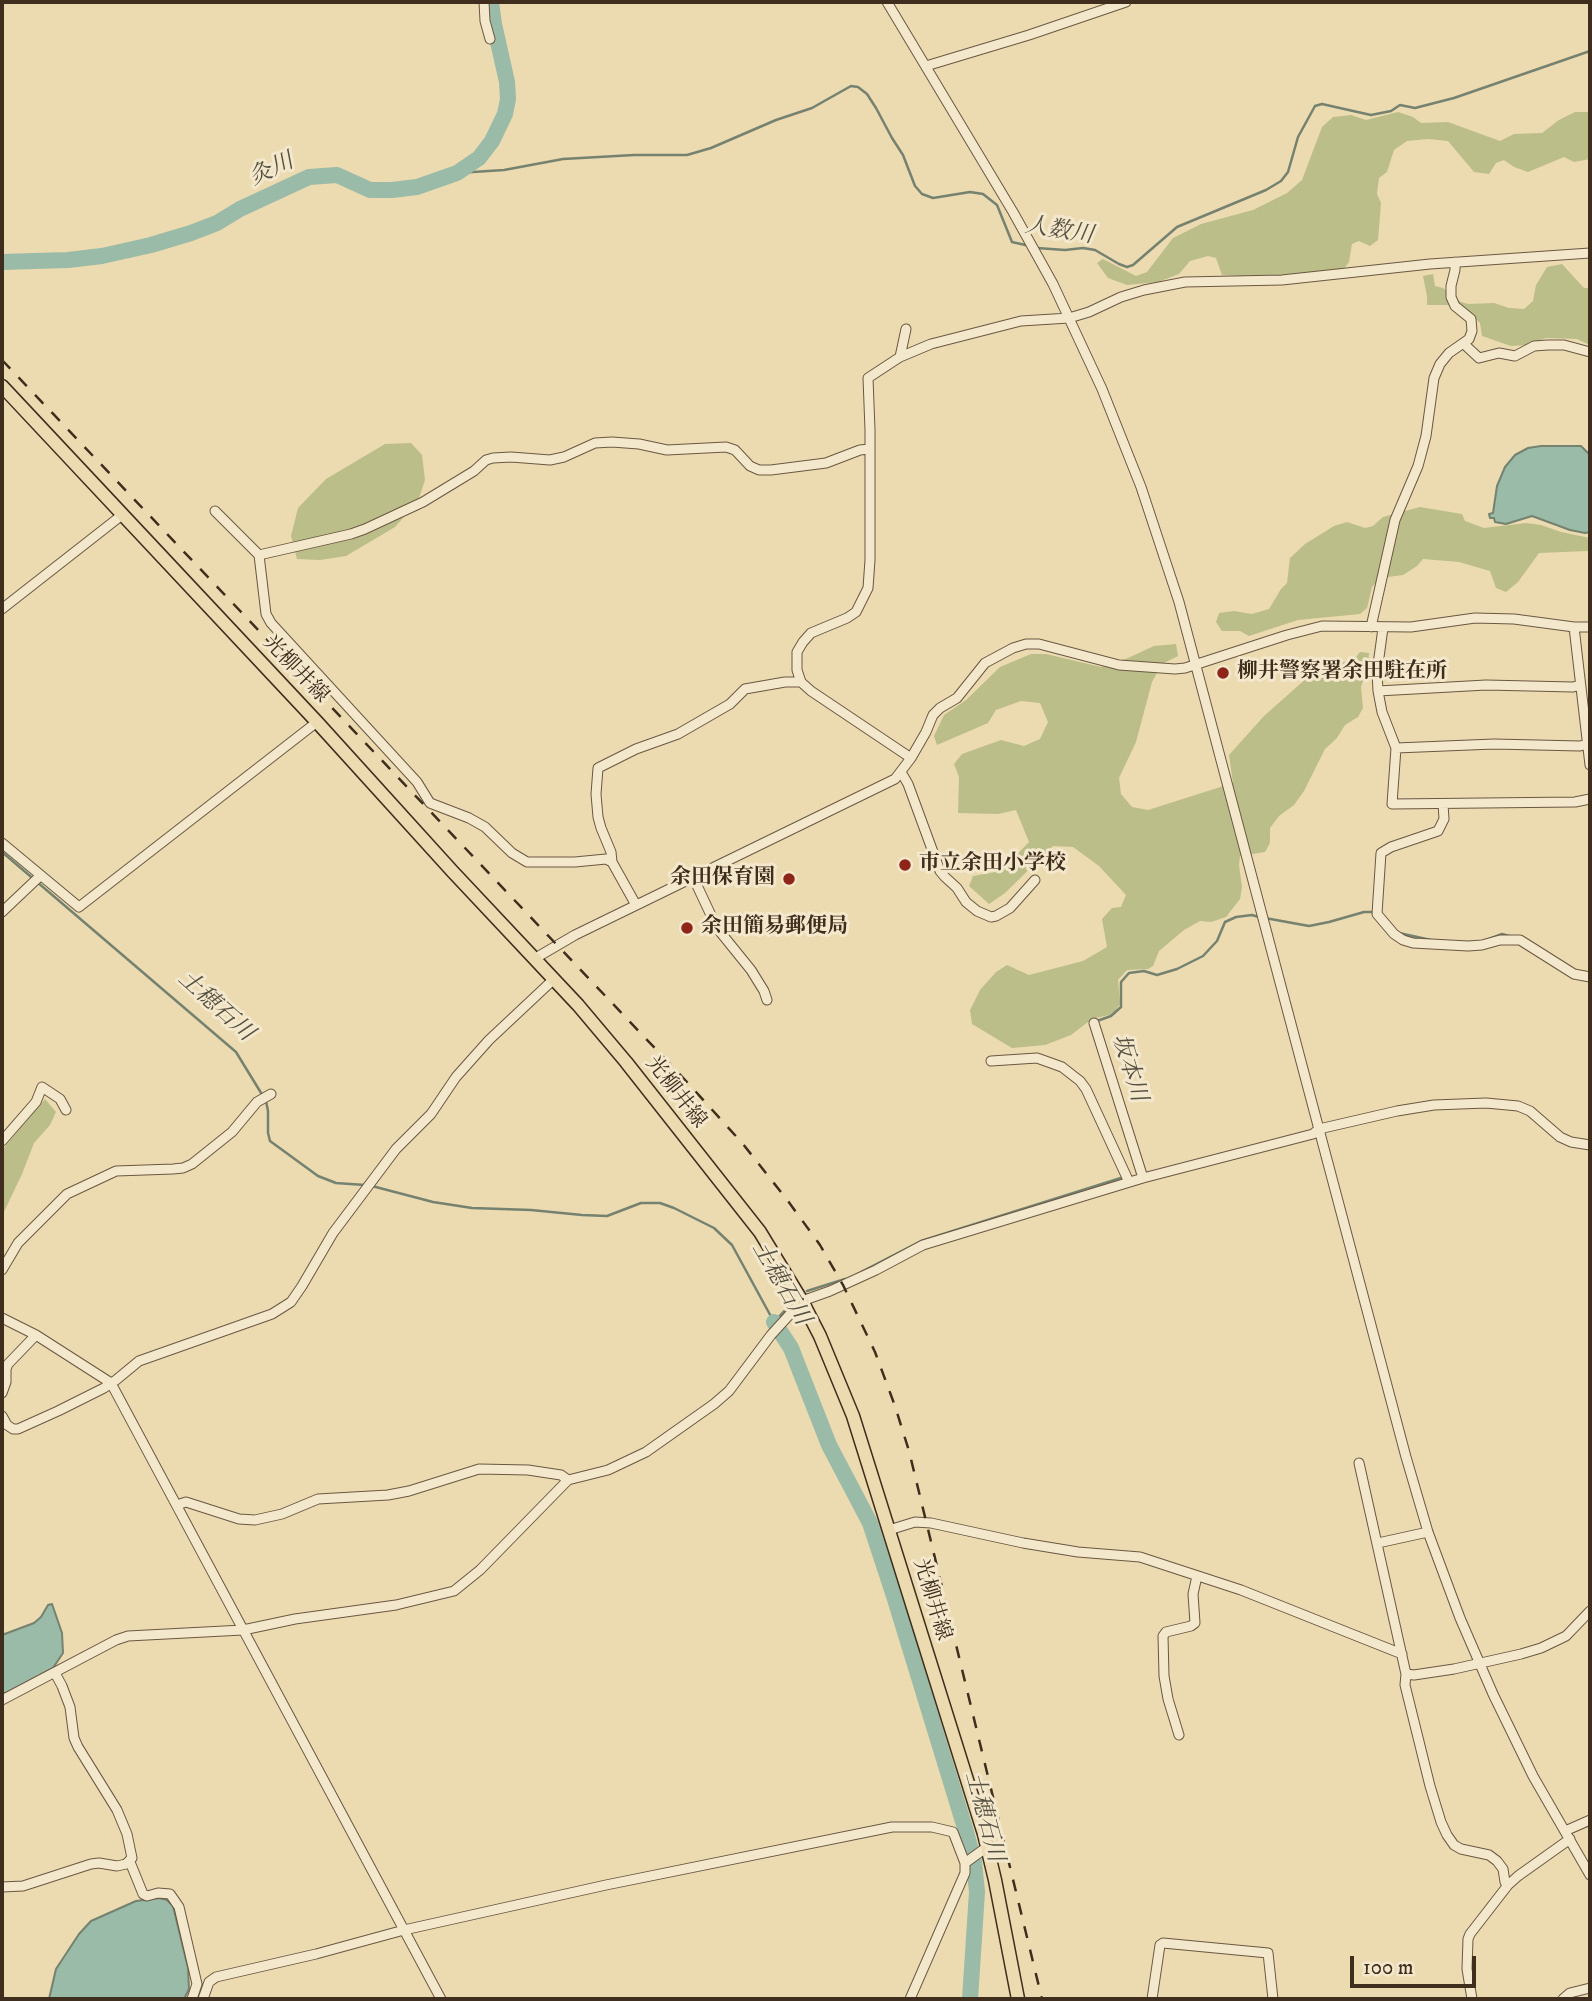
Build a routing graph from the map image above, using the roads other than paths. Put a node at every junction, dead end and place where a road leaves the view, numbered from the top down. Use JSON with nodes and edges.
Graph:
{"nodes":[{"id":1,"x":484,"y":2,"type":"edge"},
{"id":2,"x":887,"y":2,"type":"edge"},
{"id":3,"x":1126,"y":2,"type":"edge"},
{"id":4,"x":490,"y":39,"type":"dead end"},
{"id":5,"x":926,"y":66,"type":"junction"},
{"id":6,"x":1590,"y":253,"type":"edge"},
{"id":7,"x":1455,"y":262,"type":"junction"},
{"id":8,"x":1069,"y":318,"type":"junction"},
{"id":9,"x":906,"y":328,"type":"dead end"},
{"id":10,"x":1464,"y":344,"type":"junction"},
{"id":11,"x":1590,"y":352,"type":"edge"},
{"id":12,"x":900,"y":357,"type":"junction"},
{"id":13,"x":2,"y":386,"type":"edge"},
{"id":14,"x":869,"y":449,"type":"junction"},
{"id":15,"x":215,"y":511,"type":"dead end"},
{"id":16,"x":122,"y":515,"type":"junction"},
{"id":17,"x":259,"y":555,"type":"junction"},
{"id":18,"x":2,"y":609,"type":"edge"},
{"id":19,"x":1371,"y":627,"type":"junction"},
{"id":20,"x":1574,"y":627,"type":"junction"},
{"id":21,"x":1590,"y":627,"type":"edge"},
{"id":22,"x":1383,"y":628,"type":"junction"},
{"id":23,"x":1195,"y":664,"type":"junction"},
{"id":24,"x":801,"y":682,"type":"junction"},
{"id":25,"x":1580,"y":685,"type":"junction"},
{"id":26,"x":1378,"y":691,"type":"junction"},
{"id":27,"x":317,"y":722,"type":"junction"},
{"id":28,"x":1588,"y":744,"type":"junction"},
{"id":29,"x":1396,"y":748,"type":"junction"},
{"id":30,"x":911,"y":758,"type":"junction"},
{"id":31,"x":1590,"y":765,"type":"edge"},
{"id":32,"x":901,"y":772,"type":"junction"},
{"id":33,"x":1590,"y":799,"type":"edge"},
{"id":34,"x":1443,"y":804,"type":"junction"},
{"id":35,"x":2,"y":842,"type":"edge"},
{"id":36,"x":612,"y":862,"type":"junction"},
{"id":37,"x":693,"y":877,"type":"junction"},
{"id":38,"x":37,"y":879,"type":"junction"},
{"id":39,"x":1035,"y":880,"type":"dead end"},
{"id":40,"x":636,"y":905,"type":"junction"},
{"id":41,"x":2,"y":912,"type":"edge"},
{"id":42,"x":534,"y":959,"type":"junction"},
{"id":43,"x":1590,"y":977,"type":"edge"},
{"id":44,"x":554,"y":979,"type":"junction"},
{"id":45,"x":767,"y":1000,"type":"dead end"},
{"id":46,"x":1094,"y":1023,"type":"dead end"},
{"id":47,"x":991,"y":1061,"type":"dead end"},
{"id":48,"x":267,"y":1096,"type":"dead end"},
{"id":49,"x":66,"y":1110,"type":"dead end"},
{"id":50,"x":1320,"y":1129,"type":"junction"},
{"id":51,"x":2,"y":1141,"type":"edge"},
{"id":52,"x":1590,"y":1145,"type":"edge"},
{"id":53,"x":1143,"y":1178,"type":"junction"},
{"id":54,"x":1129,"y":1182,"type":"junction"},
{"id":55,"x":2,"y":1270,"type":"edge"},
{"id":56,"x":802,"y":1301,"type":"junction"},
{"id":57,"x":2,"y":1318,"type":"edge"},
{"id":58,"x":36,"y":1335,"type":"junction"},
{"id":59,"x":111,"y":1383,"type":"junction"},
{"id":60,"x":2,"y":1393,"type":"edge"},
{"id":61,"x":2,"y":1416,"type":"edge"},
{"id":62,"x":1359,"y":1463,"type":"dead end"},
{"id":63,"x":568,"y":1480,"type":"junction"},
{"id":64,"x":177,"y":1505,"type":"junction"},
{"id":65,"x":889,"y":1530,"type":"junction"},
{"id":66,"x":1428,"y":1532,"type":"junction"},
{"id":67,"x":1378,"y":1543,"type":"junction"},
{"id":68,"x":1197,"y":1576,"type":"junction"},
{"id":69,"x":1590,"y":1611,"type":"edge"},
{"id":70,"x":243,"y":1630,"type":"junction"},
{"id":71,"x":1402,"y":1654,"type":"junction"},
{"id":72,"x":1478,"y":1662,"type":"junction"},
{"id":73,"x":55,"y":1673,"type":"junction"},
{"id":74,"x":1406,"y":1674,"type":"junction"},
{"id":75,"x":2,"y":1700,"type":"edge"},
{"id":76,"x":1180,"y":1735,"type":"dead end"},
{"id":77,"x":1590,"y":1820,"type":"edge"},
{"id":78,"x":1567,"y":1835,"type":"junction"},
{"id":79,"x":985,"y":1849,"type":"junction"},
{"id":80,"x":130,"y":1862,"type":"junction"},
{"id":81,"x":966,"y":1862,"type":"junction"},
{"id":82,"x":1590,"y":1875,"type":"edge"},
{"id":83,"x":1508,"y":1885,"type":"junction"},
{"id":84,"x":2,"y":1887,"type":"edge"},
{"id":85,"x":404,"y":1930,"type":"junction"},
{"id":86,"x":1590,"y":1988,"type":"edge"},
{"id":87,"x":192,"y":1999,"type":"edge"},
{"id":88,"x":203,"y":1999,"type":"edge"},
{"id":89,"x":440,"y":1999,"type":"edge"},
{"id":90,"x":910,"y":1999,"type":"edge"},
{"id":91,"x":1018,"y":1999,"type":"edge"},
{"id":92,"x":1152,"y":1999,"type":"edge"},
{"id":93,"x":1163,"y":1999,"type":"edge"},
{"id":94,"x":1273,"y":1999,"type":"edge"},
{"id":95,"x":1472,"y":1999,"type":"edge"},
{"id":96,"x":1563,"y":1999,"type":"edge"}],
"edges":[{"from":1,"to":4,"type":"street"},
{"from":2,"to":5,"type":"street"},
{"from":3,"to":5,"type":"street"},
{"from":5,"to":8,"type":"street"},
{"from":6,"to":7,"type":"street"},
{"from":7,"to":8,"type":"street"},
{"from":7,"to":10,"type":"street"},
{"from":8,"to":12,"type":"street"},
{"from":8,"to":23,"type":"street"},
{"from":9,"to":12,"type":"street"},
{"from":10,"to":11,"type":"street"},
{"from":10,"to":19,"type":"street"},
{"from":12,"to":14,"type":"street"},
{"from":13,"to":16,"type":"main road","name":"光柳井線"},
{"from":14,"to":17,"type":"street"},
{"from":14,"to":24,"type":"street"},
{"from":15,"to":17,"type":"street"},
{"from":16,"to":18,"type":"street"},
{"from":16,"to":27,"type":"main road","name":"光柳井線"},
{"from":17,"to":36,"type":"street"},
{"from":19,"to":22,"type":"street"},
{"from":19,"to":23,"type":"street"},
{"from":20,"to":21,"type":"street"},
{"from":20,"to":22,"type":"street"},
{"from":20,"to":25,"type":"street"},
{"from":22,"to":26,"type":"street"},
{"from":23,"to":30,"type":"street"},
{"from":23,"to":50,"type":"street"},
{"from":24,"to":30,"type":"street"},
{"from":24,"to":36,"type":"street"},
{"from":25,"to":26,"type":"street"},
{"from":25,"to":28,"type":"street"},
{"from":26,"to":29,"type":"street"},
{"from":27,"to":38,"type":"street"},
{"from":27,"to":42,"type":"main road","name":"光柳井線"},
{"from":28,"to":29,"type":"street"},
{"from":28,"to":31,"type":"street"},
{"from":29,"to":34,"type":"street"},
{"from":30,"to":32,"type":"street"},
{"from":32,"to":37,"type":"street"},
{"from":32,"to":39,"type":"street"},
{"from":33,"to":34,"type":"street"},
{"from":34,"to":43,"type":"street"},
{"from":35,"to":38,"type":"street"},
{"from":36,"to":40,"type":"street"},
{"from":37,"to":40,"type":"street"},
{"from":37,"to":45,"type":"street"},
{"from":38,"to":41,"type":"street"},
{"from":40,"to":42,"type":"street"},
{"from":42,"to":44,"type":"main road","name":"光柳井線"},
{"from":44,"to":56,"type":"main road","name":"光柳井線"},
{"from":44,"to":59,"type":"street"},
{"from":46,"to":53,"type":"street"},
{"from":47,"to":54,"type":"street"},
{"from":48,"to":55,"type":"street"},
{"from":49,"to":51,"type":"street"},
{"from":50,"to":52,"type":"street"},
{"from":50,"to":53,"type":"street"},
{"from":50,"to":66,"type":"street"},
{"from":53,"to":54,"type":"street"},
{"from":54,"to":56,"type":"street"},
{"from":56,"to":63,"type":"street"},
{"from":56,"to":65,"type":"main road","name":"光柳井線"},
{"from":57,"to":58,"type":"street"},
{"from":58,"to":59,"type":"street"},
{"from":58,"to":60,"type":"street"},
{"from":59,"to":61,"type":"street"},
{"from":59,"to":64,"type":"street"},
{"from":62,"to":67,"type":"street"},
{"from":63,"to":64,"type":"street"},
{"from":63,"to":70,"type":"street"},
{"from":64,"to":70,"type":"street"},
{"from":65,"to":68,"type":"street"},
{"from":65,"to":79,"type":"main road","name":"光柳井線"},
{"from":66,"to":67,"type":"street"},
{"from":66,"to":72,"type":"street"},
{"from":67,"to":71,"type":"street"},
{"from":68,"to":71,"type":"street"},
{"from":68,"to":76,"type":"street"},
{"from":69,"to":72,"type":"street"},
{"from":70,"to":73,"type":"street"},
{"from":70,"to":85,"type":"street"},
{"from":71,"to":74,"type":"street"},
{"from":72,"to":74,"type":"street"},
{"from":72,"to":78,"type":"street"},
{"from":73,"to":75,"type":"street"},
{"from":73,"to":80,"type":"street"},
{"from":74,"to":83,"type":"street"},
{"from":77,"to":78,"type":"street"},
{"from":78,"to":82,"type":"street"},
{"from":78,"to":83,"type":"street"},
{"from":79,"to":81,"type":"street"},
{"from":79,"to":91,"type":"main road","name":"光柳井線"},
{"from":80,"to":84,"type":"street"},
{"from":80,"to":87,"type":"street"},
{"from":81,"to":85,"type":"street"},
{"from":81,"to":90,"type":"street"},
{"from":83,"to":95,"type":"street"},
{"from":85,"to":88,"type":"street"},
{"from":85,"to":89,"type":"street"},
{"from":86,"to":96,"type":"street"},
{"from":92,"to":93,"type":"street"},
{"from":92,"to":94,"type":"street"}]}
